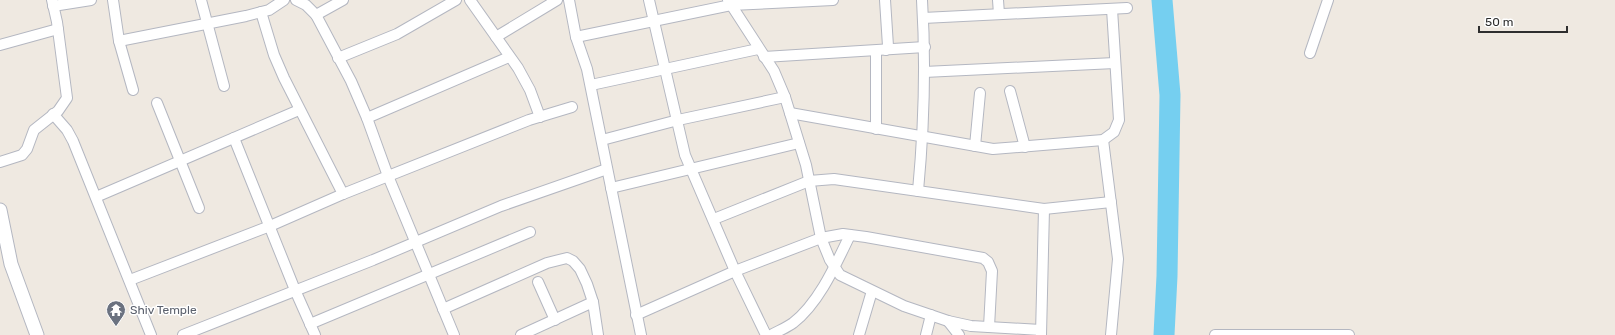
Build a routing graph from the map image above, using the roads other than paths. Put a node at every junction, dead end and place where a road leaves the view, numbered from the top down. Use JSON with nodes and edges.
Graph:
{"nodes":[{"id":1,"x":91,"y":0,"type":"edge"},
{"id":2,"x":113,"y":0,"type":"edge"},
{"id":3,"x":201,"y":0,"type":"edge"},
{"id":4,"x":284,"y":0,"type":"edge"},
{"id":5,"x":296,"y":0,"type":"edge"},
{"id":6,"x":343,"y":0,"type":"edge"},
{"id":7,"x":456,"y":0,"type":"edge"},
{"id":8,"x":470,"y":0,"type":"edge"},
{"id":9,"x":569,"y":0,"type":"edge"},
{"id":10,"x":649,"y":0,"type":"edge"},
{"id":11,"x":833,"y":0,"type":"edge"},
{"id":12,"x":885,"y":0,"type":"edge"},
{"id":13,"x":922,"y":0,"type":"edge"},
{"id":14,"x":998,"y":0,"type":"edge"},
{"id":15,"x":1328,"y":0,"type":"edge"},
{"id":16,"x":554,"y":2,"type":"edge"},
{"id":17,"x":729,"y":2,"type":"edge"},
{"id":18,"x":52,"y":3,"type":"edge"},
{"id":19,"x":1127,"y":8,"type":"dead end"},
{"id":20,"x":1112,"y":9,"type":"junction"},
{"id":21,"x":261,"y":12,"type":"junction"},
{"id":22,"x":999,"y":14,"type":"junction"},
{"id":23,"x":316,"y":15,"type":"junction"},
{"id":24,"x":273,"y":18,"type":"dead end"},
{"id":25,"x":923,"y":18,"type":"junction"},
{"id":26,"x":654,"y":20,"type":"junction"},
{"id":27,"x":206,"y":24,"type":"junction"},
{"id":28,"x":266,"y":27,"type":"junction"},
{"id":29,"x":58,"y":29,"type":"junction"},
{"id":30,"x":496,"y":37,"type":"junction"},
{"id":31,"x":576,"y":37,"type":"junction"},
{"id":32,"x":119,"y":42,"type":"junction"},
{"id":33,"x":0,"y":45,"type":"edge"},
{"id":34,"x":925,"y":48,"type":"junction"},
{"id":35,"x":881,"y":51,"type":"junction"},
{"id":36,"x":761,"y":53,"type":"junction"},
{"id":37,"x":1310,"y":53,"type":"dead end"},
{"id":38,"x":509,"y":57,"type":"junction"},
{"id":39,"x":338,"y":58,"type":"junction"},
{"id":40,"x":1115,"y":63,"type":"junction"},
{"id":41,"x":665,"y":69,"type":"junction"},
{"id":42,"x":924,"y":72,"type":"junction"},
{"id":43,"x":590,"y":85,"type":"junction"},
{"id":44,"x":224,"y":86,"type":"dead end"},
{"id":45,"x":134,"y":90,"type":"dead end"},
{"id":46,"x":1010,"y":91,"type":"dead end"},
{"id":47,"x":980,"y":93,"type":"dead end"},
{"id":48,"x":784,"y":97,"type":"junction"},
{"id":49,"x":156,"y":103,"type":"dead end"},
{"id":50,"x":572,"y":107,"type":"dead end"},
{"id":51,"x":299,"y":110,"type":"junction"},
{"id":52,"x":790,"y":113,"type":"junction"},
{"id":53,"x":53,"y":114,"type":"junction"},
{"id":54,"x":540,"y":116,"type":"junction"},
{"id":55,"x":367,"y":118,"type":"junction"},
{"id":56,"x":678,"y":120,"type":"junction"},
{"id":57,"x":876,"y":129,"type":"junction"},
{"id":58,"x":234,"y":138,"type":"junction"},
{"id":59,"x":923,"y":138,"type":"junction"},
{"id":60,"x":602,"y":140,"type":"junction"},
{"id":61,"x":1103,"y":140,"type":"junction"},
{"id":62,"x":799,"y":143,"type":"junction"},
{"id":63,"x":975,"y":146,"type":"junction"},
{"id":64,"x":1025,"y":147,"type":"junction"},
{"id":65,"x":179,"y":161,"type":"junction"},
{"id":66,"x":0,"y":162,"type":"edge"},
{"id":67,"x":690,"y":169,"type":"junction"},
{"id":68,"x":598,"y":172,"type":"junction"},
{"id":69,"x":388,"y":176,"type":"junction"},
{"id":70,"x":809,"y":181,"type":"junction"},
{"id":71,"x":611,"y":188,"type":"junction"},
{"id":72,"x":918,"y":191,"type":"junction"},
{"id":73,"x":343,"y":194,"type":"junction"},
{"id":74,"x":96,"y":197,"type":"junction"},
{"id":75,"x":1111,"y":202,"type":"junction"},
{"id":76,"x":199,"y":208,"type":"dead end"},
{"id":77,"x":1044,"y":209,"type":"junction"},
{"id":78,"x":0,"y":210,"type":"edge"},
{"id":79,"x":714,"y":219,"type":"junction"},
{"id":80,"x":270,"y":226,"type":"junction"},
{"id":81,"x":2,"y":230,"type":"edge"},
{"id":82,"x":530,"y":232,"type":"dead end"},
{"id":83,"x":850,"y":235,"type":"junction"},
{"id":84,"x":821,"y":238,"type":"junction"},
{"id":85,"x":416,"y":243,"type":"junction"},
{"id":86,"x":834,"y":269,"type":"junction"},
{"id":87,"x":735,"y":271,"type":"junction"},
{"id":88,"x":429,"y":275,"type":"junction"},
{"id":89,"x":130,"y":280,"type":"junction"},
{"id":90,"x":538,"y":282,"type":"dead end"},
{"id":91,"x":295,"y":290,"type":"junction"},
{"id":92,"x":872,"y":290,"type":"junction"},
{"id":93,"x":593,"y":302,"type":"junction"},
{"id":94,"x":443,"y":309,"type":"junction"},
{"id":95,"x":636,"y":315,"type":"junction"},
{"id":96,"x":931,"y":315,"type":"junction"},
{"id":97,"x":555,"y":320,"type":"junction"},
{"id":98,"x":948,"y":321,"type":"junction"},
{"id":99,"x":310,"y":324,"type":"junction"},
{"id":100,"x":989,"y":327,"type":"junction"},
{"id":101,"x":1041,"y":332,"type":"edge"},
{"id":102,"x":37,"y":335,"type":"edge"},
{"id":103,"x":152,"y":335,"type":"edge"},
{"id":104,"x":183,"y":335,"type":"edge"},
{"id":105,"x":315,"y":335,"type":"edge"},
{"id":106,"x":454,"y":335,"type":"edge"},
{"id":107,"x":521,"y":335,"type":"edge"},
{"id":108,"x":598,"y":335,"type":"edge"},
{"id":109,"x":641,"y":335,"type":"edge"},
{"id":110,"x":766,"y":335,"type":"edge"},
{"id":111,"x":771,"y":335,"type":"edge"},
{"id":112,"x":859,"y":335,"type":"edge"},
{"id":113,"x":926,"y":335,"type":"edge"},
{"id":114,"x":959,"y":335,"type":"edge"},
{"id":115,"x":1111,"y":335,"type":"edge"},
{"id":116,"x":1215,"y":335,"type":"edge"},
{"id":117,"x":1349,"y":335,"type":"edge"}],
"edges":[{"from":1,"to":18,"type":"street"},
{"from":2,"to":32,"type":"street"},
{"from":3,"to":27,"type":"street"},
{"from":4,"to":21,"type":"street"},
{"from":5,"to":23,"type":"street"},
{"from":6,"to":23,"type":"street"},
{"from":7,"to":39,"type":"street"},
{"from":8,"to":30,"type":"street"},
{"from":9,"to":31,"type":"street"},
{"from":10,"to":26,"type":"street"},
{"from":11,"to":17,"type":"street"},
{"from":12,"to":35,"type":"street"},
{"from":13,"to":25,"type":"street"},
{"from":14,"to":22,"type":"street"},
{"from":15,"to":37,"type":"street"},
{"from":16,"to":30,"type":"street"},
{"from":17,"to":26,"type":"street"},
{"from":17,"to":36,"type":"street"},
{"from":18,"to":29,"type":"street"},
{"from":19,"to":20,"type":"street"},
{"from":20,"to":22,"type":"street"},
{"from":20,"to":40,"type":"street"},
{"from":21,"to":27,"type":"street"},
{"from":21,"to":28,"type":"street"},
{"from":22,"to":25,"type":"street"},
{"from":23,"to":39,"type":"street"},
{"from":24,"to":28,"type":"street"},
{"from":25,"to":34,"type":"street"},
{"from":26,"to":31,"type":"street"},
{"from":26,"to":41,"type":"street"},
{"from":27,"to":32,"type":"street"},
{"from":27,"to":44,"type":"street"},
{"from":28,"to":51,"type":"street"},
{"from":29,"to":33,"type":"street"},
{"from":29,"to":53,"type":"street"},
{"from":30,"to":38,"type":"street"},
{"from":31,"to":43,"type":"street"},
{"from":32,"to":45,"type":"street"},
{"from":34,"to":35,"type":"street"},
{"from":34,"to":42,"type":"street"},
{"from":35,"to":36,"type":"street"},
{"from":35,"to":57,"type":"street"},
{"from":36,"to":41,"type":"street"},
{"from":36,"to":48,"type":"street"},
{"from":38,"to":54,"type":"street"},
{"from":38,"to":55,"type":"street"},
{"from":39,"to":55,"type":"street"},
{"from":40,"to":42,"type":"street"},
{"from":40,"to":61,"type":"street"},
{"from":41,"to":43,"type":"street"},
{"from":41,"to":56,"type":"street"},
{"from":42,"to":59,"type":"street"},
{"from":43,"to":60,"type":"street"},
{"from":46,"to":64,"type":"street"},
{"from":47,"to":63,"type":"street"},
{"from":48,"to":52,"type":"street"},
{"from":48,"to":56,"type":"street"},
{"from":49,"to":65,"type":"street"},
{"from":50,"to":54,"type":"street"},
{"from":51,"to":58,"type":"street"},
{"from":51,"to":73,"type":"street"},
{"from":52,"to":57,"type":"street"},
{"from":52,"to":62,"type":"street"},
{"from":53,"to":66,"type":"street"},
{"from":53,"to":74,"type":"street"},
{"from":54,"to":69,"type":"street"},
{"from":55,"to":69,"type":"street"},
{"from":56,"to":60,"type":"street"},
{"from":56,"to":67,"type":"street"},
{"from":57,"to":59,"type":"street"},
{"from":58,"to":65,"type":"street"},
{"from":58,"to":80,"type":"street"},
{"from":59,"to":63,"type":"street"},
{"from":59,"to":72,"type":"street"},
{"from":60,"to":68,"type":"street"},
{"from":61,"to":64,"type":"street"},
{"from":61,"to":75,"type":"street"},
{"from":62,"to":67,"type":"street"},
{"from":62,"to":70,"type":"street"},
{"from":63,"to":64,"type":"street"},
{"from":65,"to":74,"type":"street"},
{"from":65,"to":76,"type":"street"},
{"from":67,"to":71,"type":"street"},
{"from":67,"to":79,"type":"street"},
{"from":68,"to":71,"type":"street"},
{"from":68,"to":85,"type":"street"},
{"from":69,"to":73,"type":"street"},
{"from":69,"to":85,"type":"street"},
{"from":70,"to":72,"type":"street"},
{"from":70,"to":79,"type":"street"},
{"from":70,"to":84,"type":"street"},
{"from":71,"to":95,"type":"street"},
{"from":72,"to":77,"type":"street"},
{"from":73,"to":80,"type":"street"},
{"from":74,"to":89,"type":"street"},
{"from":75,"to":77,"type":"street"},
{"from":75,"to":115,"type":"street"},
{"from":77,"to":101,"type":"street"},
{"from":78,"to":81,"type":"street"},
{"from":79,"to":87,"type":"street"},
{"from":80,"to":89,"type":"street"},
{"from":80,"to":91,"type":"street"},
{"from":81,"to":102,"type":"street"},
{"from":82,"to":88,"type":"street"},
{"from":83,"to":84,"type":"street"},
{"from":83,"to":86,"type":"street"},
{"from":83,"to":100,"type":"street"},
{"from":84,"to":86,"type":"street"},
{"from":84,"to":87,"type":"street"},
{"from":85,"to":88,"type":"street"},
{"from":85,"to":91,"type":"street"},
{"from":86,"to":92,"type":"street"},
{"from":86,"to":111,"type":"street"},
{"from":87,"to":95,"type":"street"},
{"from":87,"to":110,"type":"street"},
{"from":88,"to":94,"type":"street"},
{"from":88,"to":99,"type":"street"},
{"from":89,"to":103,"type":"street"},
{"from":90,"to":97,"type":"street"},
{"from":91,"to":99,"type":"street"},
{"from":91,"to":104,"type":"street"},
{"from":92,"to":96,"type":"street"},
{"from":92,"to":112,"type":"street"},
{"from":93,"to":94,"type":"street"},
{"from":93,"to":97,"type":"street"},
{"from":93,"to":108,"type":"street"},
{"from":94,"to":106,"type":"street"},
{"from":95,"to":109,"type":"street"},
{"from":96,"to":98,"type":"street"},
{"from":96,"to":113,"type":"street"},
{"from":97,"to":107,"type":"street"},
{"from":98,"to":100,"type":"street"},
{"from":98,"to":114,"type":"street"},
{"from":99,"to":105,"type":"street"},
{"from":100,"to":101,"type":"street"},
{"from":116,"to":117,"type":"street"}]}
